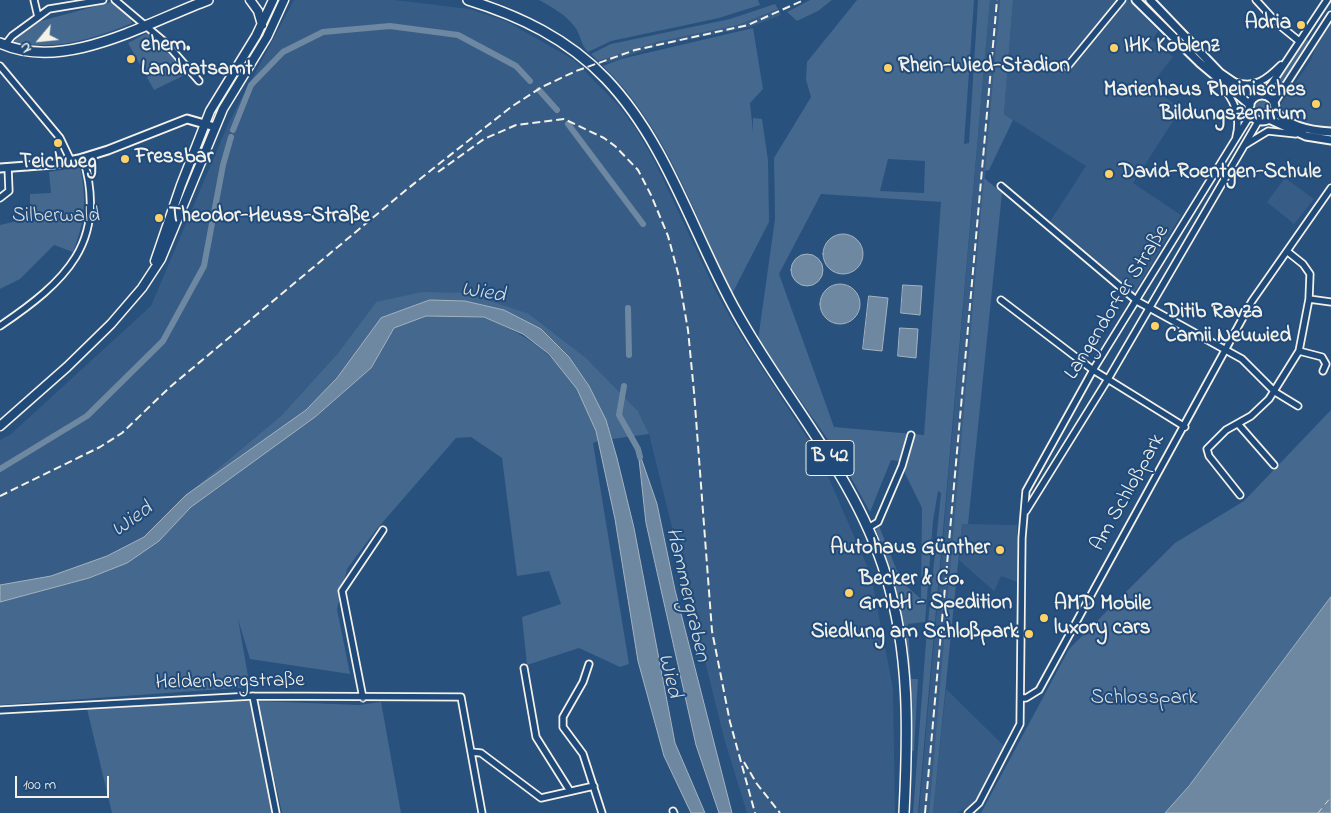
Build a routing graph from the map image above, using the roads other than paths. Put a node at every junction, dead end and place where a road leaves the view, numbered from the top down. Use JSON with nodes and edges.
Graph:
{"nodes":[{"id":1,"x":34,"y":0,"type":"edge"},
{"id":2,"x":103,"y":0,"type":"edge"},
{"id":3,"x":115,"y":0,"type":"edge"},
{"id":4,"x":194,"y":0,"type":"edge"},
{"id":5,"x":208,"y":0,"type":"edge"},
{"id":6,"x":250,"y":0,"type":"edge"},
{"id":7,"x":273,"y":0,"type":"edge"},
{"id":8,"x":284,"y":0,"type":"edge"},
{"id":9,"x":468,"y":0,"type":"edge"},
{"id":10,"x":1122,"y":0,"type":"edge"},
{"id":11,"x":1136,"y":0,"type":"edge"},
{"id":12,"x":1150,"y":0,"type":"edge"},
{"id":13,"x":1256,"y":0,"type":"edge"},
{"id":14,"x":1327,"y":0,"type":"edge"},
{"id":15,"x":1317,"y":14,"type":"junction"},
{"id":16,"x":38,"y":17,"type":"junction"},
{"id":17,"x":1329,"y":18,"type":"edge"},
{"id":18,"x":148,"y":23,"type":"junction"},
{"id":19,"x":262,"y":25,"type":"junction"},
{"id":20,"x":1300,"y":41,"type":"junction"},
{"id":21,"x":2,"y":44,"type":"edge"},
{"id":22,"x":1288,"y":59,"type":"junction"},
{"id":23,"x":0,"y":66,"type":"edge"},
{"id":24,"x":1067,"y":67,"type":"dead end"},
{"id":25,"x":1205,"y":67,"type":"junction"},
{"id":26,"x":1225,"y":77,"type":"junction"},
{"id":27,"x":198,"y":81,"type":"dead end"},
{"id":28,"x":1264,"y":95,"type":"junction"},
{"id":29,"x":1254,"y":98,"type":"junction"},
{"id":30,"x":1274,"y":103,"type":"junction"},
{"id":31,"x":1250,"y":105,"type":"junction"},
{"id":32,"x":1275,"y":111,"type":"junction"},
{"id":33,"x":1251,"y":114,"type":"junction"},
{"id":34,"x":1269,"y":119,"type":"junction"},
{"id":35,"x":1259,"y":120,"type":"junction"},
{"id":36,"x":204,"y":124,"type":"junction"},
{"id":37,"x":215,"y":127,"type":"junction"},
{"id":38,"x":1331,"y":132,"type":"edge"},
{"id":39,"x":1303,"y":135,"type":"junction"},
{"id":40,"x":1331,"y":140,"type":"edge"},
{"id":41,"x":1234,"y":143,"type":"junction"},
{"id":42,"x":1244,"y":146,"type":"junction"},
{"id":43,"x":83,"y":158,"type":"junction"},
{"id":44,"x":71,"y":161,"type":"junction"},
{"id":45,"x":8,"y":167,"type":"junction"},
{"id":46,"x":0,"y":168,"type":"edge"},
{"id":47,"x":1001,"y":186,"type":"dead end"},
{"id":48,"x":1331,"y":188,"type":"edge"},
{"id":49,"x":0,"y":198,"type":"edge"},
{"id":50,"x":1288,"y":252,"type":"junction"},
{"id":51,"x":153,"y":270,"type":"junction"},
{"id":52,"x":1309,"y":299,"type":"junction"},
{"id":53,"x":1001,"y":300,"type":"dead end"},
{"id":54,"x":1137,"y":301,"type":"junction"},
{"id":55,"x":1331,"y":302,"type":"edge"},
{"id":56,"x":1148,"y":308,"type":"junction"},
{"id":57,"x":0,"y":326,"type":"edge"},
{"id":58,"x":1226,"y":351,"type":"junction"},
{"id":59,"x":1300,"y":351,"type":"junction"},
{"id":60,"x":1093,"y":370,"type":"junction"},
{"id":61,"x":1323,"y":371,"type":"dead end"},
{"id":62,"x":1108,"y":379,"type":"junction"},
{"id":63,"x":1274,"y":392,"type":"junction"},
{"id":64,"x":1298,"y":406,"type":"dead end"},
{"id":65,"x":1239,"y":424,"type":"junction"},
{"id":66,"x":0,"y":426,"type":"edge"},
{"id":67,"x":1185,"y":427,"type":"junction"},
{"id":68,"x":911,"y":435,"type":"dead end"},
{"id":69,"x":1274,"y":465,"type":"dead end"},
{"id":70,"x":1240,"y":495,"type":"dead end"},
{"id":71,"x":1024,"y":513,"type":"junction"},
{"id":72,"x":868,"y":528,"type":"junction"},
{"id":73,"x":383,"y":530,"type":"dead end"},
{"id":74,"x":590,"y":664,"type":"dead end"},
{"id":75,"x":524,"y":668,"type":"dead end"},
{"id":76,"x":252,"y":696,"type":"junction"},
{"id":77,"x":363,"y":698,"type":"junction"},
{"id":78,"x":1021,"y":698,"type":"junction"},
{"id":79,"x":0,"y":710,"type":"edge"},
{"id":80,"x":472,"y":752,"type":"junction"},
{"id":81,"x":594,"y":786,"type":"junction"},
{"id":82,"x":570,"y":791,"type":"junction"},
{"id":83,"x":276,"y":813,"type":"edge"},
{"id":84,"x":482,"y":813,"type":"edge"},
{"id":85,"x":602,"y":813,"type":"edge"},
{"id":86,"x":904,"y":813,"type":"edge"},
{"id":87,"x":968,"y":813,"type":"edge"}],
"edges":[{"from":1,"to":16,"type":"street"},
{"from":2,"to":16,"type":"street"},
{"from":3,"to":18,"type":"street"},
{"from":4,"to":18,"type":"main road"},
{"from":5,"to":18,"type":"main road"},
{"from":6,"to":19,"type":"main road"},
{"from":7,"to":19,"type":"main road"},
{"from":8,"to":37,"type":"main road"},
{"from":9,"to":72,"type":"main road","number":"B 42"},
{"from":10,"to":24,"type":"street"},
{"from":11,"to":25,"type":"street"},
{"from":12,"to":26,"type":"street"},
{"from":13,"to":20,"type":"street"},
{"from":14,"to":15,"type":"street"},
{"from":15,"to":17,"type":"street"},
{"from":15,"to":20,"type":"street"},
{"from":16,"to":21,"type":"street"},
{"from":17,"to":30,"type":"street"},
{"from":18,"to":21,"type":"main road"},
{"from":18,"to":27,"type":"street"},
{"from":19,"to":36,"type":"main road"},
{"from":20,"to":22,"type":"street"},
{"from":22,"to":26,"type":"street"},
{"from":22,"to":28,"type":"street"},
{"from":23,"to":44,"type":"street"},
{"from":25,"to":31,"type":"street"},
{"from":25,"to":41,"type":"street"},
{"from":26,"to":29,"type":"street"},
{"from":28,"to":29,"type":"street"},
{"from":28,"to":30,"type":"street"},
{"from":29,"to":31,"type":"street"},
{"from":30,"to":32,"type":"street"},
{"from":31,"to":33,"type":"street"},
{"from":32,"to":34,"type":"street"},
{"from":32,"to":38,"type":"street"},
{"from":33,"to":35,"type":"street"},
{"from":33,"to":41,"type":"street","name":"Langendorfer Straße"},
{"from":34,"to":35,"type":"street"},
{"from":34,"to":39,"type":"street"},
{"from":35,"to":42,"type":"street","name":"Langendorfer Straße"},
{"from":36,"to":37,"type":"street"},
{"from":36,"to":43,"type":"street"},
{"from":36,"to":51,"type":"main road"},
{"from":37,"to":51,"type":"main road"},
{"from":39,"to":40,"type":"street"},
{"from":39,"to":42,"type":"street","name":"Langendorfer Straße"},
{"from":41,"to":54,"type":"street","name":"Langendorfer Straße"},
{"from":42,"to":56,"type":"street","name":"Langendorfer Straße"},
{"from":43,"to":44,"type":"street"},
{"from":43,"to":57,"type":"street"},
{"from":44,"to":45,"type":"street"},
{"from":45,"to":46,"type":"street"},
{"from":45,"to":49,"type":"street"},
{"from":47,"to":54,"type":"street"},
{"from":48,"to":50,"type":"street","name":"Am Schloßpark"},
{"from":50,"to":52,"type":"street"},
{"from":50,"to":58,"type":"street","name":"Am Schloßpark"},
{"from":51,"to":66,"type":"main road"},
{"from":52,"to":55,"type":"street"},
{"from":52,"to":59,"type":"street"},
{"from":53,"to":60,"type":"street"},
{"from":54,"to":56,"type":"street"},
{"from":54,"to":60,"type":"street","name":"Langendorfer Straße"},
{"from":56,"to":58,"type":"street"},
{"from":56,"to":62,"type":"street","name":"Langendorfer Straße"},
{"from":58,"to":63,"type":"street"},
{"from":58,"to":67,"type":"street","name":"Am Schloßpark"},
{"from":59,"to":61,"type":"street"},
{"from":59,"to":63,"type":"street"},
{"from":60,"to":62,"type":"street"},
{"from":60,"to":71,"type":"street","name":"Langendorfer Straße"},
{"from":62,"to":67,"type":"street"},
{"from":62,"to":71,"type":"street","name":"Langendorfer Straße"},
{"from":63,"to":64,"type":"street"},
{"from":63,"to":65,"type":"street"},
{"from":65,"to":69,"type":"street"},
{"from":65,"to":70,"type":"street"},
{"from":67,"to":78,"type":"street","name":"Am Schloßpark"},
{"from":68,"to":72,"type":"street"},
{"from":71,"to":78,"type":"street","name":"Langendorfer Straße"},
{"from":72,"to":86,"type":"main road","number":"B 42"},
{"from":73,"to":77,"type":"street"},
{"from":74,"to":81,"type":"street"},
{"from":75,"to":82,"type":"street"},
{"from":76,"to":77,"type":"street","name":"Heldenbergstraße"},
{"from":76,"to":79,"type":"street","name":"Heldenbergstraße"},
{"from":76,"to":83,"type":"street"},
{"from":77,"to":80,"type":"street","name":"Heldenbergstraße"},
{"from":78,"to":87,"type":"street"},
{"from":80,"to":82,"type":"street"},
{"from":80,"to":84,"type":"street"},
{"from":81,"to":82,"type":"street"},
{"from":81,"to":85,"type":"street"}]}
